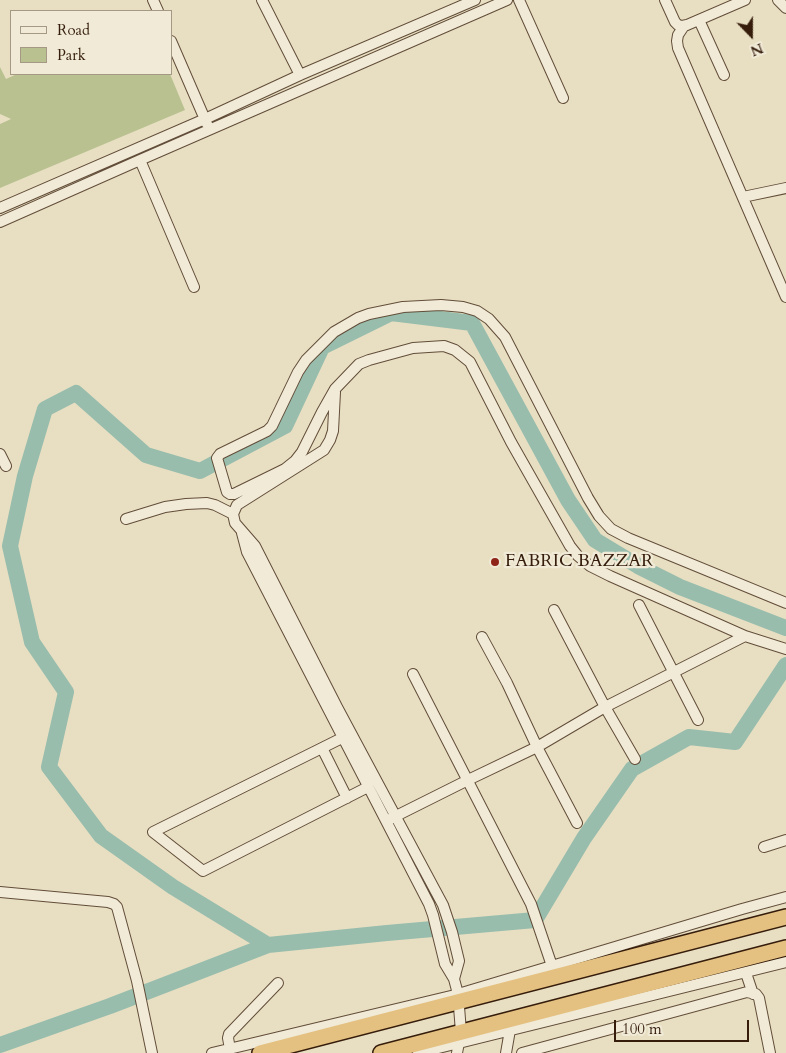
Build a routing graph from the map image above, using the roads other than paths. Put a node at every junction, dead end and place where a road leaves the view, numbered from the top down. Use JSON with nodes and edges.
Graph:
{"nodes":[{"id":1,"x":262,"y":0,"type":"edge"},
{"id":2,"x":475,"y":0,"type":"edge"},
{"id":3,"x":507,"y":0,"type":"edge"},
{"id":4,"x":519,"y":0,"type":"edge"},
{"id":5,"x":665,"y":0,"type":"edge"},
{"id":6,"x":745,"y":0,"type":"edge"},
{"id":7,"x":778,"y":0,"type":"edge"},
{"id":8,"x":786,"y":8,"type":"edge"},
{"id":9,"x":699,"y":20,"type":"junction"},
{"id":10,"x":684,"y":26,"type":"junction"},
{"id":11,"x":172,"y":43,"type":"edge"},
{"id":12,"x":300,"y":75,"type":"junction"},
{"id":13,"x":724,"y":75,"type":"dead end"},
{"id":14,"x":563,"y":98,"type":"dead end"},
{"id":15,"x":205,"y":119,"type":"junction"},
{"id":16,"x":210,"y":129,"type":"junction"},
{"id":17,"x":140,"y":160,"type":"junction"},
{"id":18,"x":786,"y":188,"type":"edge"},
{"id":19,"x":743,"y":197,"type":"junction"},
{"id":20,"x":0,"y":208,"type":"edge"},
{"id":21,"x":0,"y":222,"type":"edge"},
{"id":22,"x":194,"y":287,"type":"dead end"},
{"id":23,"x":786,"y":297,"type":"edge"},
{"id":24,"x":335,"y":388,"type":"junction"},
{"id":25,"x":0,"y":454,"type":"edge"},
{"id":26,"x":6,"y":466,"type":"dead end"},
{"id":27,"x":233,"y":514,"type":"junction"},
{"id":28,"x":126,"y":519,"type":"dead end"},
{"id":29,"x":241,"y":530,"type":"junction"},
{"id":30,"x":786,"y":603,"type":"edge"},
{"id":31,"x":639,"y":605,"type":"dead end"},
{"id":32,"x":554,"y":610,"type":"dead end"},
{"id":33,"x":745,"y":636,"type":"junction"},
{"id":34,"x":482,"y":637,"type":"dead end"},
{"id":35,"x":785,"y":649,"type":"edge"},
{"id":36,"x":673,"y":673,"type":"junction"},
{"id":37,"x":413,"y":674,"type":"dead end"},
{"id":38,"x":606,"y":707,"type":"junction"},
{"id":39,"x":698,"y":720,"type":"dead end"},
{"id":40,"x":342,"y":738,"type":"junction"},
{"id":41,"x":537,"y":747,"type":"junction"},
{"id":42,"x":322,"y":748,"type":"junction"},
{"id":43,"x":635,"y":759,"type":"dead end"},
{"id":44,"x":468,"y":780,"type":"junction"},
{"id":45,"x":368,"y":787,"type":"junction"},
{"id":46,"x":346,"y":798,"type":"junction"},
{"id":47,"x":396,"y":817,"type":"junction"},
{"id":48,"x":386,"y":821,"type":"junction"},
{"id":49,"x":577,"y":823,"type":"dead end"},
{"id":50,"x":786,"y":840,"type":"edge"},
{"id":51,"x":764,"y":847,"type":"dead end"},
{"id":52,"x":0,"y":892,"type":"edge"},
{"id":53,"x":786,"y":897,"type":"edge"},
{"id":54,"x":786,"y":917,"type":"edge"},
{"id":55,"x":592,"y":955,"type":"junction"},
{"id":56,"x":786,"y":958,"type":"edge"},
{"id":57,"x":552,"y":966,"type":"junction"},
{"id":58,"x":585,"y":969,"type":"junction"},
{"id":59,"x":746,"y":973,"type":"junction"},
{"id":60,"x":454,"y":978,"type":"junction"},
{"id":61,"x":278,"y":983,"type":"dead end"},
{"id":62,"x":614,"y":993,"type":"junction"},
{"id":63,"x":753,"y":994,"type":"junction"},
{"id":64,"x":459,"y":998,"type":"junction"},
{"id":65,"x":636,"y":999,"type":"junction"},
{"id":66,"x":510,"y":1030,"type":"junction"},
{"id":67,"x":461,"y":1037,"type":"junction"},
{"id":68,"x":230,"y":1049,"type":"junction"},
{"id":69,"x":152,"y":1053,"type":"edge"},
{"id":70,"x":212,"y":1053,"type":"edge"},
{"id":71,"x":260,"y":1053,"type":"edge"},
{"id":72,"x":381,"y":1053,"type":"edge"},
{"id":73,"x":418,"y":1053,"type":"edge"},
{"id":74,"x":457,"y":1053,"type":"edge"},
{"id":75,"x":506,"y":1053,"type":"edge"},
{"id":76,"x":522,"y":1053,"type":"edge"},
{"id":77,"x":770,"y":1053,"type":"edge"}],
"edges":[{"from":1,"to":12,"type":"street"},
{"from":2,"to":12,"type":"street"},
{"from":3,"to":16,"type":"street"},
{"from":4,"to":14,"type":"street"},
{"from":5,"to":10,"type":"street"},
{"from":6,"to":9,"type":"street"},
{"from":7,"to":8,"type":"street"},
{"from":9,"to":10,"type":"street"},
{"from":9,"to":13,"type":"street"},
{"from":10,"to":19,"type":"street"},
{"from":11,"to":15,"type":"street"},
{"from":12,"to":15,"type":"street"},
{"from":15,"to":16,"type":"street"},
{"from":15,"to":20,"type":"street"},
{"from":16,"to":17,"type":"street"},
{"from":17,"to":21,"type":"street"},
{"from":17,"to":22,"type":"street"},
{"from":18,"to":19,"type":"street"},
{"from":19,"to":23,"type":"street"},
{"from":24,"to":27,"type":"street"},
{"from":24,"to":30,"type":"street"},
{"from":24,"to":33,"type":"street"},
{"from":25,"to":26,"type":"street"},
{"from":27,"to":28,"type":"street"},
{"from":27,"to":29,"type":"street"},
{"from":29,"to":40,"type":"street"},
{"from":29,"to":47,"type":"street"},
{"from":31,"to":36,"type":"street"},
{"from":32,"to":38,"type":"street"},
{"from":33,"to":35,"type":"street"},
{"from":33,"to":36,"type":"street"},
{"from":34,"to":41,"type":"street"},
{"from":36,"to":38,"type":"street"},
{"from":36,"to":39,"type":"street"},
{"from":37,"to":44,"type":"street"},
{"from":38,"to":41,"type":"street"},
{"from":38,"to":43,"type":"street"},
{"from":40,"to":42,"type":"street"},
{"from":40,"to":45,"type":"street"},
{"from":41,"to":44,"type":"street"},
{"from":41,"to":49,"type":"street"},
{"from":42,"to":46,"type":"street"},
{"from":42,"to":46,"type":"street"},
{"from":44,"to":47,"type":"street"},
{"from":44,"to":57,"type":"street"},
{"from":45,"to":46,"type":"street"},
{"from":45,"to":48,"type":"street"},
{"from":47,"to":48,"type":"street"},
{"from":47,"to":60,"type":"street"},
{"from":48,"to":60,"type":"street"},
{"from":50,"to":51,"type":"street"},
{"from":52,"to":69,"type":"street"},
{"from":53,"to":55,"type":"street"},
{"from":54,"to":58,"type":"highway"},
{"from":55,"to":57,"type":"street"},
{"from":55,"to":58,"type":"highway"},
{"from":56,"to":59,"type":"street"},
{"from":56,"to":62,"type":"highway"},
{"from":57,"to":64,"type":"street"},
{"from":58,"to":64,"type":"highway"},
{"from":59,"to":63,"type":"street"},
{"from":59,"to":65,"type":"street"},
{"from":60,"to":64,"type":"street"},
{"from":61,"to":68,"type":"street"},
{"from":62,"to":65,"type":"highway"},
{"from":62,"to":67,"type":"highway"},
{"from":63,"to":76,"type":"street"},
{"from":63,"to":77,"type":"street"},
{"from":64,"to":67,"type":"street"},
{"from":64,"to":68,"type":"street"},
{"from":64,"to":71,"type":"highway"},
{"from":65,"to":66,"type":"street"},
{"from":66,"to":67,"type":"street"},
{"from":66,"to":75,"type":"street"},
{"from":67,"to":72,"type":"highway"},
{"from":67,"to":73,"type":"street"},
{"from":67,"to":74,"type":"street"},
{"from":68,"to":70,"type":"street"}]}
